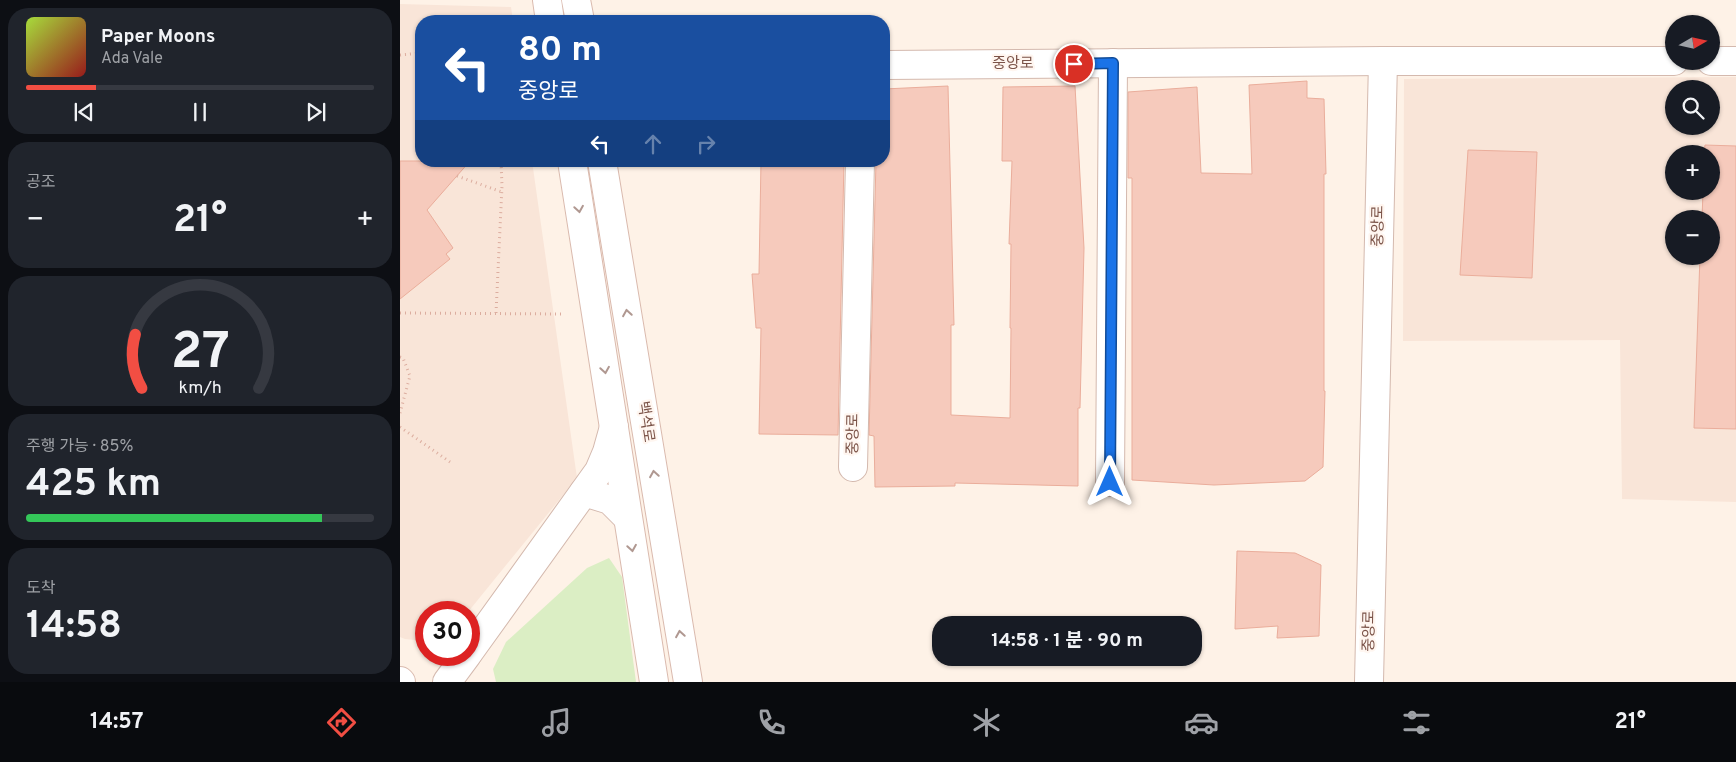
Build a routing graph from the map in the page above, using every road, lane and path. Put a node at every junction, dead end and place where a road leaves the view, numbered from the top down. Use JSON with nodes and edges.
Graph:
{"nodes":[{"id":1,"x":547,"y":0,"type":"edge"},
{"id":2,"x":576,"y":0,"type":"edge"},
{"id":3,"x":549,"y":15,"type":"edge"},
{"id":4,"x":579,"y":15,"type":"edge"},
{"id":5,"x":415,"y":54,"type":"edge"},
{"id":6,"x":400,"y":56,"type":"edge"},
{"id":7,"x":1383,"y":61,"type":"junction"},
{"id":8,"x":1665,"y":61,"type":"edge"},
{"id":9,"x":1720,"y":61,"type":"edge"},
{"id":10,"x":1736,"y":61,"type":"edge"},
{"id":11,"x":1113,"y":63,"type":"junction"},
{"id":12,"x":890,"y":65,"type":"edge"},
{"id":13,"x":501,"y":167,"type":"edge"},
{"id":14,"x":573,"y":167,"type":"edge"},
{"id":15,"x":603,"y":167,"type":"edge"},
{"id":16,"x":860,"y":167,"type":"edge"},
{"id":17,"x":457,"y":176,"type":"dead end"},
{"id":18,"x":502,"y":192,"type":"junction"},
{"id":19,"x":400,"y":313,"type":"edge"},
{"id":20,"x":496,"y":313,"type":"junction"},
{"id":21,"x":596,"y":314,"type":"junction"},
{"id":22,"x":400,"y":357,"type":"edge"},
{"id":23,"x":400,"y":413,"type":"edge"},
{"id":24,"x":400,"y":427,"type":"edge"},
{"id":25,"x":614,"y":427,"type":"junction"},
{"id":26,"x":450,"y":462,"type":"dead end"},
{"id":27,"x":853,"y":467,"type":"dead end"},
{"id":28,"x":1110,"y":482,"type":"dead end"},
{"id":29,"x":584,"y":492,"type":"junction"},
{"id":30,"x":627,"y":517,"type":"junction"},
{"id":31,"x":480,"y":637,"type":"edge"},
{"id":32,"x":458,"y":666,"type":"edge"},
{"id":33,"x":447,"y":682,"type":"edge"},
{"id":34,"x":654,"y":682,"type":"edge"},
{"id":35,"x":688,"y":682,"type":"edge"},
{"id":36,"x":1369,"y":682,"type":"edge"}],
"edges":[{"from":1,"to":3,"type":"street"},
{"from":2,"to":4,"type":"street"},
{"from":5,"to":6,"type":"path"},
{"from":7,"to":8,"type":"street"},
{"from":7,"to":11,"type":"street","name":"중앙로"},
{"from":7,"to":36,"type":"street","name":"중앙로"},
{"from":9,"to":10,"type":"street"},
{"from":11,"to":12,"type":"street","name":"중앙로"},
{"from":11,"to":28,"type":"street"},
{"from":13,"to":18,"type":"path"},
{"from":14,"to":21,"type":"street","one_way":true},
{"from":35,"to":15,"type":"street","name":"백석로","one_way":true},
{"from":16,"to":27,"type":"street","name":"중앙로"},
{"from":17,"to":18,"type":"path"},
{"from":18,"to":20,"type":"path"},
{"from":19,"to":20,"type":"path"},
{"from":20,"to":21,"type":"path"},
{"from":21,"to":25,"type":"street","one_way":true},
{"from":22,"to":23,"type":"path"},
{"from":24,"to":26,"type":"path"},
{"from":25,"to":29,"type":"street"},
{"from":25,"to":30,"type":"street"},
{"from":29,"to":30,"type":"street"},
{"from":29,"to":31,"type":"street"},
{"from":30,"to":34,"type":"street","one_way":true},
{"from":32,"to":33,"type":"street"}]}
